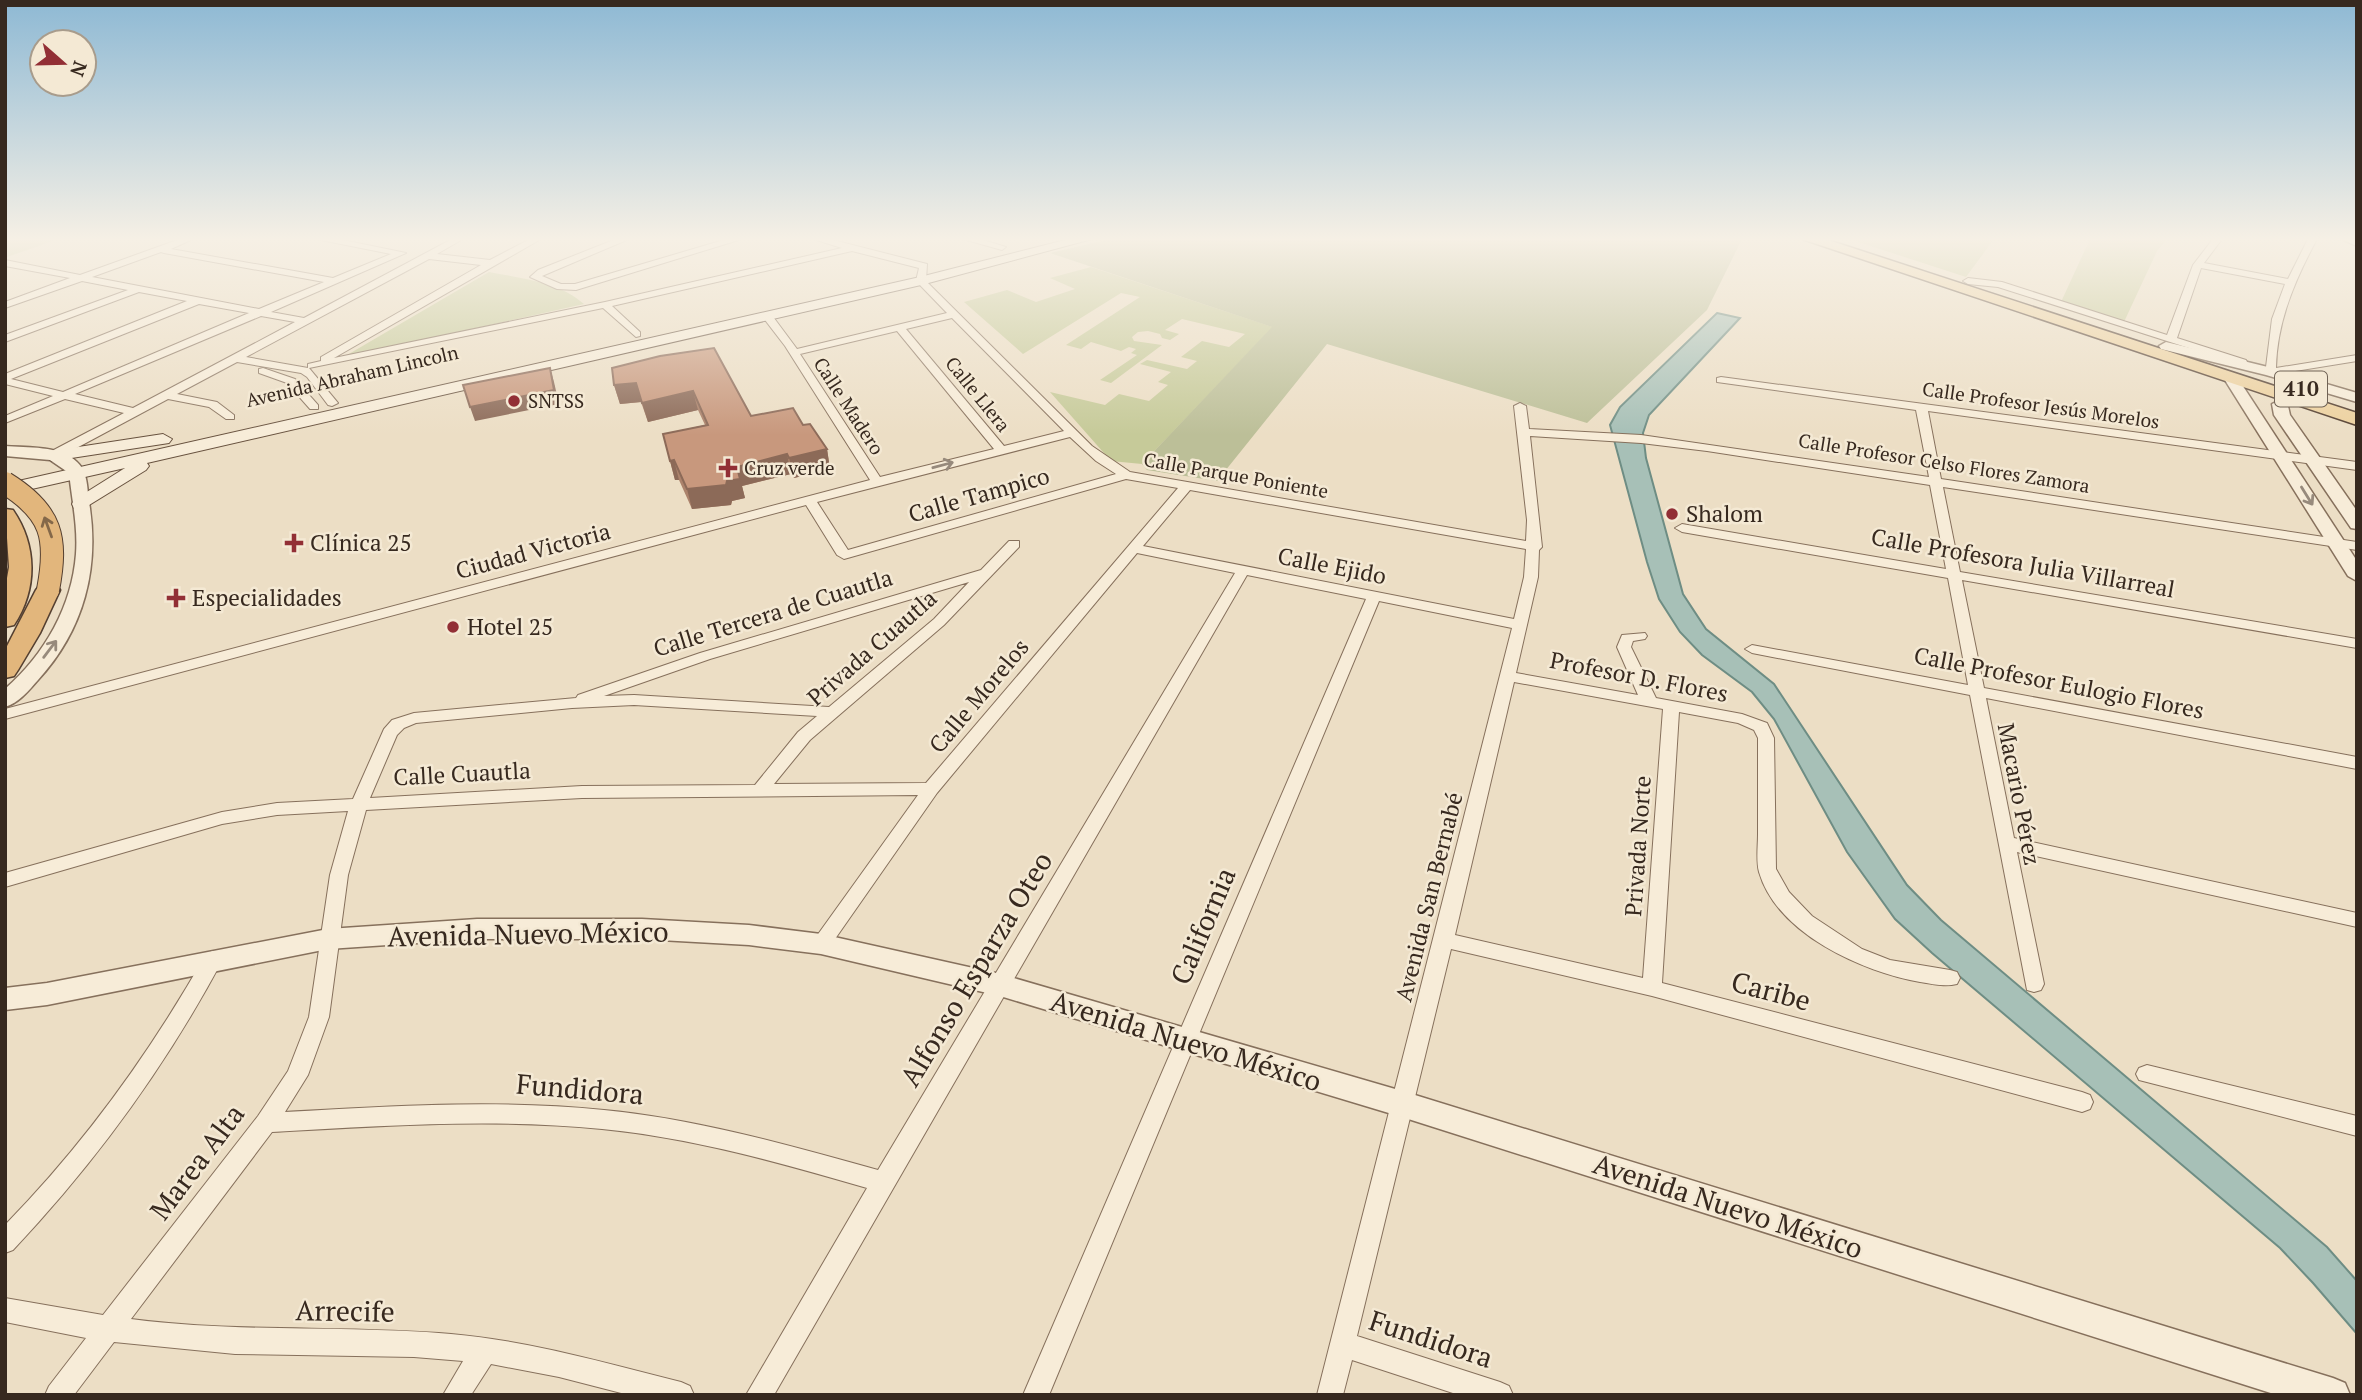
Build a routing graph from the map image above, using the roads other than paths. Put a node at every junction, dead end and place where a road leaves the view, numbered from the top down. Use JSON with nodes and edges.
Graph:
{"nodes":[{"id":1,"x":97,"y":304,"type":"edge"},
{"id":2,"x":188,"y":304,"type":"edge"},
{"id":3,"x":221,"y":304,"type":"edge"},
{"id":4,"x":278,"y":304,"type":"edge"},
{"id":5,"x":336,"y":304,"type":"edge"},
{"id":6,"x":419,"y":304,"type":"edge"},
{"id":7,"x":778,"y":304,"type":"edge"},
{"id":8,"x":810,"y":304,"type":"edge"},
{"id":9,"x":944,"y":304,"type":"edge"},
{"id":10,"x":2017,"y":304,"type":"edge"},
{"id":11,"x":2041,"y":304,"type":"edge"},
{"id":12,"x":2061,"y":304,"type":"edge"},
{"id":13,"x":2183,"y":304,"type":"edge"},
{"id":14,"x":2282,"y":304,"type":"edge"},
{"id":15,"x":605,"y":305,"type":"joint"},
{"id":16,"x":2059,"y":310,"type":"junction"},
{"id":17,"x":259,"y":312,"type":"junction"},
{"id":18,"x":952,"y":315,"type":"junction"},
{"id":19,"x":767,"y":316,"type":"junction"},
{"id":20,"x":304,"y":321,"type":"junction"},
{"id":21,"x":2131,"y":327,"type":"junction"},
{"id":22,"x":900,"y":328,"type":"junction"},
{"id":23,"x":636,"y":334,"type":"junction"},
{"id":24,"x":5,"y":339,"type":"edge"},
{"id":25,"x":2169,"y":342,"type":"junction"},
{"id":26,"x":793,"y":353,"type":"junction"},
{"id":27,"x":235,"y":358,"type":"junction"},
{"id":28,"x":2357,"y":358,"type":"edge"},
{"id":29,"x":223,"y":365,"type":"junction"},
{"id":30,"x":281,"y":365,"type":"junction"},
{"id":31,"x":308,"y":368,"type":"junction"},
{"id":32,"x":265,"y":372,"type":"junction"},
{"id":33,"x":2271,"y":372,"type":"junction"},
{"id":34,"x":2238,"y":374,"type":"junction"},
{"id":35,"x":5,"y":379,"type":"edge"},
{"id":36,"x":1721,"y":380,"type":"dead end"},
{"id":37,"x":316,"y":381,"type":"junction"},
{"id":38,"x":296,"y":386,"type":"junction"},
{"id":39,"x":65,"y":395,"type":"junction"},
{"id":40,"x":166,"y":395,"type":"junction"},
{"id":41,"x":2293,"y":398,"type":"junction"},
{"id":42,"x":2357,"y":398,"type":"edge"},
{"id":43,"x":332,"y":403,"type":"junction"},
{"id":44,"x":1520,"y":406,"type":"dead end"},
{"id":45,"x":1921,"y":406,"type":"junction"},
{"id":46,"x":314,"y":407,"type":"junction"},
{"id":47,"x":2357,"y":407,"type":"edge"},
{"id":48,"x":134,"y":412,"type":"junction"},
{"id":49,"x":230,"y":417,"type":"dead end"},
{"id":50,"x":2357,"y":419,"type":"edge"},
{"id":51,"x":5,"y":420,"type":"edge"},
{"id":52,"x":1523,"y":432,"type":"junction"},
{"id":53,"x":1072,"y":433,"type":"junction"},
{"id":54,"x":172,"y":445,"type":"junction"},
{"id":55,"x":1001,"y":450,"type":"junction"},
{"id":56,"x":5,"y":451,"type":"edge"},
{"id":57,"x":2280,"y":455,"type":"junction"},
{"id":58,"x":52,"y":456,"type":"junction"},
{"id":59,"x":2313,"y":460,"type":"junction"},
{"id":60,"x":2357,"y":466,"type":"edge"},
{"id":61,"x":74,"y":468,"type":"junction"},
{"id":62,"x":1126,"y":475,"type":"junction"},
{"id":63,"x":5,"y":477,"type":"edge"},
{"id":64,"x":1936,"y":481,"type":"junction"},
{"id":65,"x":877,"y":482,"type":"junction"},
{"id":66,"x":5,"y":483,"type":"edge"},
{"id":67,"x":1186,"y":487,"type":"junction"},
{"id":68,"x":5,"y":489,"type":"edge"},
{"id":69,"x":810,"y":500,"type":"junction"},
{"id":70,"x":81,"y":503,"type":"junction"},
{"id":71,"x":5,"y":514,"type":"edge"},
{"id":72,"x":2357,"y":524,"type":"edge"},
{"id":73,"x":1682,"y":528,"type":"dead end"},
{"id":74,"x":2335,"y":542,"type":"junction"},
{"id":75,"x":1014,"y":544,"type":"dead end"},
{"id":76,"x":2357,"y":546,"type":"edge"},
{"id":77,"x":1535,"y":547,"type":"junction"},
{"id":78,"x":1136,"y":549,"type":"junction"},
{"id":79,"x":989,"y":572,"type":"junction"},
{"id":80,"x":1242,"y":572,"type":"junction"},
{"id":81,"x":1955,"y":575,"type":"junction"},
{"id":82,"x":2357,"y":576,"type":"edge"},
{"id":83,"x":1374,"y":597,"type":"junction"},
{"id":84,"x":5,"y":620,"type":"edge"},
{"id":85,"x":1520,"y":625,"type":"junction"},
{"id":86,"x":1640,"y":636,"type":"dead end"},
{"id":87,"x":2357,"y":644,"type":"edge"},
{"id":88,"x":1752,"y":649,"type":"dead end"},
{"id":89,"x":5,"y":670,"type":"edge"},
{"id":90,"x":1507,"y":676,"type":"junction"},
{"id":91,"x":1976,"y":690,"type":"junction"},
{"id":92,"x":5,"y":700,"type":"edge"},
{"id":93,"x":572,"y":703,"type":"junction"},
{"id":94,"x":1650,"y":703,"type":"junction"},
{"id":95,"x":1671,"y":707,"type":"junction"},
{"id":96,"x":832,"y":712,"type":"junction"},
{"id":97,"x":5,"y":714,"type":"edge"},
{"id":98,"x":2357,"y":763,"type":"edge"},
{"id":99,"x":762,"y":788,"type":"junction"},
{"id":100,"x":931,"y":789,"type":"junction"},
{"id":101,"x":359,"y":804,"type":"junction"},
{"id":102,"x":2006,"y":843,"type":"junction"},
{"id":103,"x":5,"y":880,"type":"edge"},
{"id":104,"x":2357,"y":920,"type":"edge"},
{"id":105,"x":328,"y":939,"type":"junction"},
{"id":106,"x":1444,"y":940,"type":"junction"},
{"id":107,"x":821,"y":944,"type":"junction"},
{"id":108,"x":213,"y":960,"type":"junction"},
{"id":109,"x":1950,"y":978,"type":"dead end"},
{"id":110,"x":2034,"y":984,"type":"dead end"},
{"id":111,"x":1000,"y":985,"type":"junction"},
{"id":112,"x":1652,"y":988,"type":"junction"},
{"id":113,"x":5,"y":999,"type":"edge"},
{"id":114,"x":1184,"y":1041,"type":"junction"},
{"id":115,"x":2147,"y":1074,"type":"dead end"},
{"id":116,"x":2082,"y":1102,"type":"dead end"},
{"id":117,"x":1402,"y":1104,"type":"junction"},
{"id":118,"x":265,"y":1123,"type":"junction"},
{"id":119,"x":2357,"y":1126,"type":"edge"},
{"id":120,"x":882,"y":1182,"type":"junction"},
{"id":121,"x":5,"y":1242,"type":"edge"},
{"id":122,"x":5,"y":1310,"type":"edge"},
{"id":123,"x":106,"y":1329,"type":"junction"},
{"id":124,"x":1343,"y":1343,"type":"junction"},
{"id":125,"x":485,"y":1350,"type":"junction"},
{"id":126,"x":58,"y":1395,"type":"edge"},
{"id":127,"x":456,"y":1395,"type":"edge"},
{"id":128,"x":681,"y":1395,"type":"edge"},
{"id":129,"x":759,"y":1395,"type":"edge"},
{"id":130,"x":1036,"y":1395,"type":"edge"},
{"id":131,"x":1330,"y":1395,"type":"edge"},
{"id":132,"x":1500,"y":1395,"type":"edge"},
{"id":133,"x":2333,"y":1395,"type":"edge"}],
"edges":[{"from":1,"to":24,"type":"street"},
{"from":2,"to":35,"type":"street"},
{"from":3,"to":17,"type":"street"},
{"from":4,"to":17,"type":"street"},
{"from":5,"to":20,"type":"street"},
{"from":6,"to":31,"type":"street"},
{"from":7,"to":23,"type":"main road","name":"Avenida Abraham Lincoln"},
{"from":8,"to":19,"type":"main road"},
{"from":9,"to":18,"type":"street","name":"Calle Parque Poniente"},
{"from":10,"to":34,"type":"main road","number":"410"},
{"from":11,"to":16,"type":"main road","number":"410"},
{"from":12,"to":21,"type":"street"},
{"from":13,"to":25,"type":"street"},
{"from":14,"to":33,"type":"street"},
{"from":15,"to":23,"type":"street"},
{"from":15,"to":31,"type":"street"},
{"from":16,"to":21,"type":"main road"},
{"from":16,"to":25,"type":"main road","number":"410"},
{"from":17,"to":20,"type":"street"},
{"from":17,"to":39,"type":"street"},
{"from":18,"to":22,"type":"street"},
{"from":18,"to":53,"type":"street","name":"Calle Parque Poniente"},
{"from":19,"to":26,"type":"street","name":"Calle Madero"},
{"from":19,"to":54,"type":"main road"},
{"from":20,"to":27,"type":"street"},
{"from":21,"to":25,"type":"street"},
{"from":22,"to":26,"type":"street"},
{"from":22,"to":55,"type":"street","name":"Calle Llera"},
{"from":23,"to":43,"type":"main road","name":"Avenida Abraham Lincoln"},
{"from":25,"to":33,"type":"street"},
{"from":25,"to":34,"type":"main road","number":"410"},
{"from":26,"to":65,"type":"street","name":"Calle Madero"},
{"from":27,"to":29,"type":"street"},
{"from":27,"to":30,"type":"street"},
{"from":28,"to":33,"type":"street"},
{"from":29,"to":32,"type":"street"},
{"from":29,"to":40,"type":"street"},
{"from":30,"to":31,"type":"street"},
{"from":30,"to":32,"type":"street"},
{"from":31,"to":37,"type":"street"},
{"from":32,"to":38,"type":"street"},
{"from":33,"to":42,"type":"street"},
{"from":34,"to":41,"type":"main road","number":"410"},
{"from":34,"to":47,"type":"main road","number":"410"},
{"from":34,"to":57,"type":"street"},
{"from":35,"to":39,"type":"street"},
{"from":36,"to":45,"type":"street","name":"Calle Profesor Jesús Morelos"},
{"from":37,"to":38,"type":"street"},
{"from":37,"to":43,"type":"street"},
{"from":38,"to":46,"type":"street"},
{"from":39,"to":48,"type":"street"},
{"from":39,"to":51,"type":"street"},
{"from":40,"to":48,"type":"street"},
{"from":40,"to":49,"type":"street"},
{"from":41,"to":50,"type":"main road","number":"410"},
{"from":41,"to":59,"type":"street"},
{"from":43,"to":46,"type":"main road","name":"Avenida Abraham Lincoln"},
{"from":44,"to":52,"type":"street","name":"Avenida San Bernabé"},
{"from":45,"to":57,"type":"street","name":"Calle Profesor Jesús Morelos"},
{"from":45,"to":64,"type":"street","name":"Macario Pérez"},
{"from":46,"to":54,"type":"main road","name":"Avenida Abraham Lincoln"},
{"from":48,"to":58,"type":"street"},
{"from":52,"to":64,"type":"street","name":"Calle Profesor Celso Flores Zamora"},
{"from":52,"to":77,"type":"street","name":"Avenida San Bernabé"},
{"from":53,"to":55,"type":"street","name":"Ciudad Victoria"},
{"from":53,"to":62,"type":"street","name":"Calle Parque Poniente"},
{"from":54,"to":58,"type":"main road"},
{"from":54,"to":61,"type":"main road"},
{"from":54,"to":70,"type":"main road"},
{"from":65,"to":55,"type":"street","name":"Ciudad Victoria","one_way":true},
{"from":56,"to":58,"type":"street"},
{"from":57,"to":59,"type":"street","name":"Calle Profesor Jesús Morelos"},
{"from":57,"to":74,"type":"street","one_way":true},
{"from":58,"to":61,"type":"street"},
{"from":59,"to":60,"type":"street","name":"Calle Profesor Jesús Morelos"},
{"from":59,"to":72,"type":"street"},
{"from":61,"to":63,"type":"main road"},
{"from":61,"to":68,"type":"main road"},
{"from":61,"to":70,"type":"street"},
{"from":62,"to":67,"type":"street","name":"Calle Parque Poniente"},
{"from":62,"to":69,"type":"street","name":"Calle Tampico"},
{"from":64,"to":74,"type":"street","name":"Calle Profesor Celso Flores Zamora"},
{"from":64,"to":81,"type":"street","name":"Macario Pérez"},
{"from":65,"to":69,"type":"street","name":"Ciudad Victoria"},
{"from":89,"to":66,"type":"highway","one_way":true,"bridge":true},
{"from":67,"to":77,"type":"street","name":"Calle Parque Poniente"},
{"from":67,"to":78,"type":"street","name":"Calle Morelos"},
{"from":69,"to":97,"type":"street","name":"Ciudad Victoria"},
{"from":92,"to":70,"type":"street","one_way":true},
{"from":71,"to":84,"type":"highway"},
{"from":73,"to":81,"type":"street","name":"Calle Profesora Julia Villarreal"},
{"from":74,"to":76,"type":"street","name":"Calle Profesor Celso Flores Zamora"},
{"from":74,"to":82,"type":"street"},
{"from":75,"to":79,"type":"street","name":"Privada Cuautla"},
{"from":77,"to":85,"type":"street","name":"Avenida San Bernabé"},
{"from":78,"to":80,"type":"street","name":"Calle Ejido"},
{"from":78,"to":100,"type":"street","name":"Calle Morelos"},
{"from":79,"to":93,"type":"street","name":"Calle Tercera de Cuautla"},
{"from":79,"to":96,"type":"street","name":"Privada Cuautla"},
{"from":80,"to":83,"type":"street","name":"Calle Ejido"},
{"from":80,"to":111,"type":"street","name":"Alfonso Esparza Oteo"},
{"from":81,"to":87,"type":"street","name":"Calle Profesora Julia Villarreal"},
{"from":81,"to":91,"type":"street","name":"Macario Pérez"},
{"from":83,"to":85,"type":"street","name":"Calle Ejido"},
{"from":83,"to":114,"type":"street","name":"California"},
{"from":85,"to":90,"type":"street","name":"Avenida San Bernabé"},
{"from":86,"to":94,"type":"street"},
{"from":88,"to":91,"type":"street","name":"Calle Profesor Eulogio Flores"},
{"from":90,"to":94,"type":"street","name":"Profesor D. Flores"},
{"from":90,"to":106,"type":"street","name":"Avenida San Bernabé"},
{"from":91,"to":98,"type":"street","name":"Calle Profesor Eulogio Flores"},
{"from":91,"to":102,"type":"street","name":"Macario Pérez"},
{"from":93,"to":96,"type":"street"},
{"from":93,"to":101,"type":"street","name":"Marea Alta"},
{"from":94,"to":95,"type":"street","name":"Profesor D. Flores"},
{"from":95,"to":109,"type":"street","name":"Profesor D. Flores"},
{"from":95,"to":112,"type":"street","name":"Privada Norte"},
{"from":96,"to":99,"type":"street","name":"Privada Cuautla"},
{"from":99,"to":100,"type":"street","name":"Calle Cuautla"},
{"from":99,"to":101,"type":"street","name":"Calle Cuautla"},
{"from":100,"to":107,"type":"street","name":"Calle Morelos"},
{"from":101,"to":103,"type":"street","name":"Calle Cuautla"},
{"from":101,"to":105,"type":"street","name":"Marea Alta"},
{"from":102,"to":104,"type":"street"},
{"from":102,"to":110,"type":"street","name":"Macario Pérez"},
{"from":105,"to":107,"type":"street","name":"Avenida Nuevo México"},
{"from":105,"to":108,"type":"street","name":"Avenida Nuevo México"},
{"from":105,"to":118,"type":"street","name":"Marea Alta"},
{"from":106,"to":112,"type":"street","name":"Caribe"},
{"from":106,"to":117,"type":"street","name":"Avenida San Bernabé"},
{"from":107,"to":111,"type":"street","name":"Avenida Nuevo México"},
{"from":108,"to":113,"type":"street","name":"Avenida Nuevo México"},
{"from":108,"to":121,"type":"street"},
{"from":111,"to":114,"type":"street","name":"Avenida Nuevo México"},
{"from":111,"to":120,"type":"street","name":"Alfonso Esparza Oteo"},
{"from":112,"to":116,"type":"street","name":"Caribe"},
{"from":114,"to":117,"type":"street","name":"Avenida Nuevo México"},
{"from":114,"to":130,"type":"street","name":"California"},
{"from":115,"to":119,"type":"street"},
{"from":117,"to":124,"type":"street","name":"Avenida San Bernabé"},
{"from":117,"to":133,"type":"street","name":"Avenida Nuevo México"},
{"from":118,"to":120,"type":"street","name":"Fundidora"},
{"from":118,"to":123,"type":"street","name":"Marea Alta"},
{"from":120,"to":129,"type":"street","name":"Alfonso Esparza Oteo"},
{"from":122,"to":123,"type":"street","name":"Arrecife"},
{"from":123,"to":125,"type":"street","name":"Arrecife"},
{"from":123,"to":126,"type":"street","name":"Marea Alta"},
{"from":124,"to":131,"type":"street","name":"Avenida San Bernabé"},
{"from":124,"to":132,"type":"street","name":"Fundidora"},
{"from":125,"to":127,"type":"street"},
{"from":125,"to":128,"type":"street","name":"Arrecife"}]}
